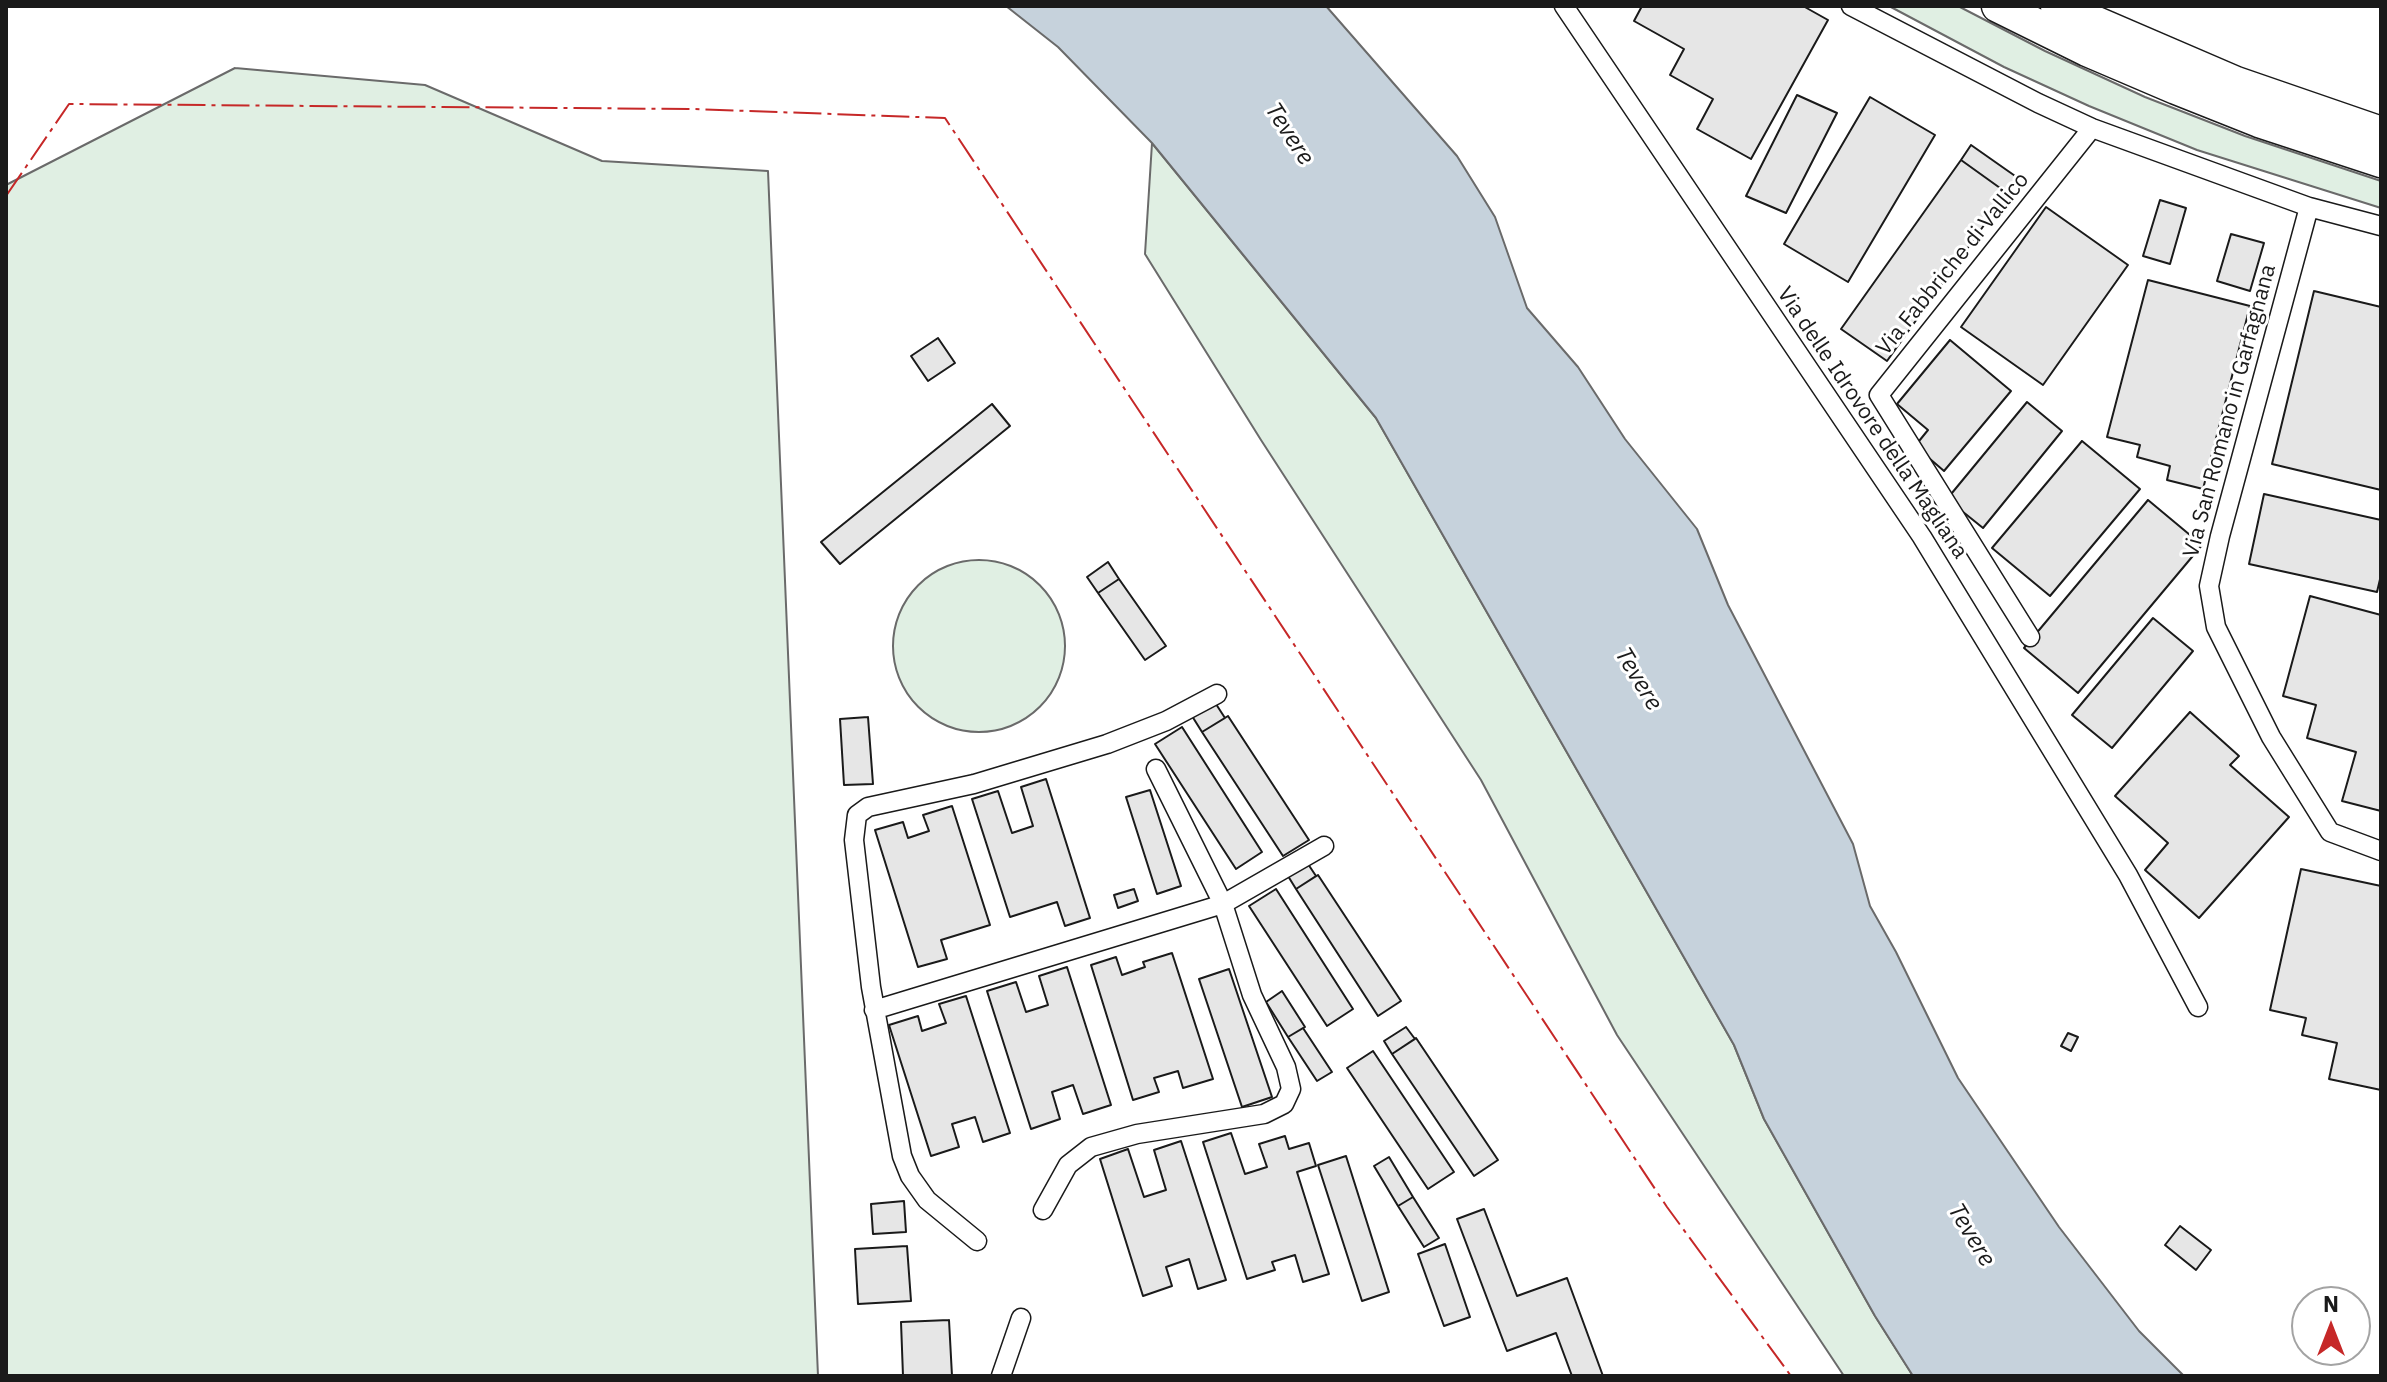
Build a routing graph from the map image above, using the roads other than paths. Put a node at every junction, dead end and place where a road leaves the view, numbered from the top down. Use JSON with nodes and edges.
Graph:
{"nodes":[{"id":1,"x":1564,"y":6,"type":"edge"},
{"id":2,"x":1851,"y":6,"type":"edge"},
{"id":3,"x":1998,"y":6,"type":"edge"},
{"id":4,"x":2057,"y":6,"type":"edge"},
{"id":5,"x":2092,"y":128,"type":"junction"},
{"id":6,"x":2381,"y":133,"type":"edge"},
{"id":7,"x":2381,"y":161,"type":"edge"},
{"id":8,"x":2309,"y":207,"type":"junction"},
{"id":9,"x":2381,"y":226,"type":"edge"},
{"id":10,"x":2030,"y":637,"type":"dead end"},
{"id":11,"x":1217,"y":694,"type":"dead end"},
{"id":12,"x":1156,"y":769,"type":"dead end"},
{"id":13,"x":1324,"y":846,"type":"dead end"},
{"id":14,"x":2381,"y":851,"type":"edge"},
{"id":15,"x":1223,"y":904,"type":"junction"},
{"id":16,"x":2198,"y":1007,"type":"dead end"},
{"id":17,"x":874,"y":1010,"type":"junction"},
{"id":18,"x":1043,"y":1210,"type":"dead end"},
{"id":19,"x":977,"y":1241,"type":"dead end"},
{"id":20,"x":1021,"y":1318,"type":"dead end"},
{"id":21,"x":1001,"y":1376,"type":"edge"}],
"edges":[{"from":1,"to":16,"type":"street","name":"Via delle Idrovore della Magliana"},
{"from":2,"to":5,"type":"street"},
{"from":3,"to":7,"type":"highway"},
{"from":4,"to":6,"type":"highway"},
{"from":5,"to":8,"type":"street"},
{"from":5,"to":10,"type":"street","name":"Via Fabbriche di Vallico"},
{"from":8,"to":9,"type":"street"},
{"from":8,"to":14,"type":"street","name":"Via San Romano in Garfagnana"},
{"from":11,"to":17,"type":"street"},
{"from":12,"to":15,"type":"street"},
{"from":13,"to":15,"type":"street"},
{"from":15,"to":17,"type":"street"},
{"from":15,"to":18,"type":"street"},
{"from":17,"to":19,"type":"street"},
{"from":20,"to":21,"type":"street"}]}
